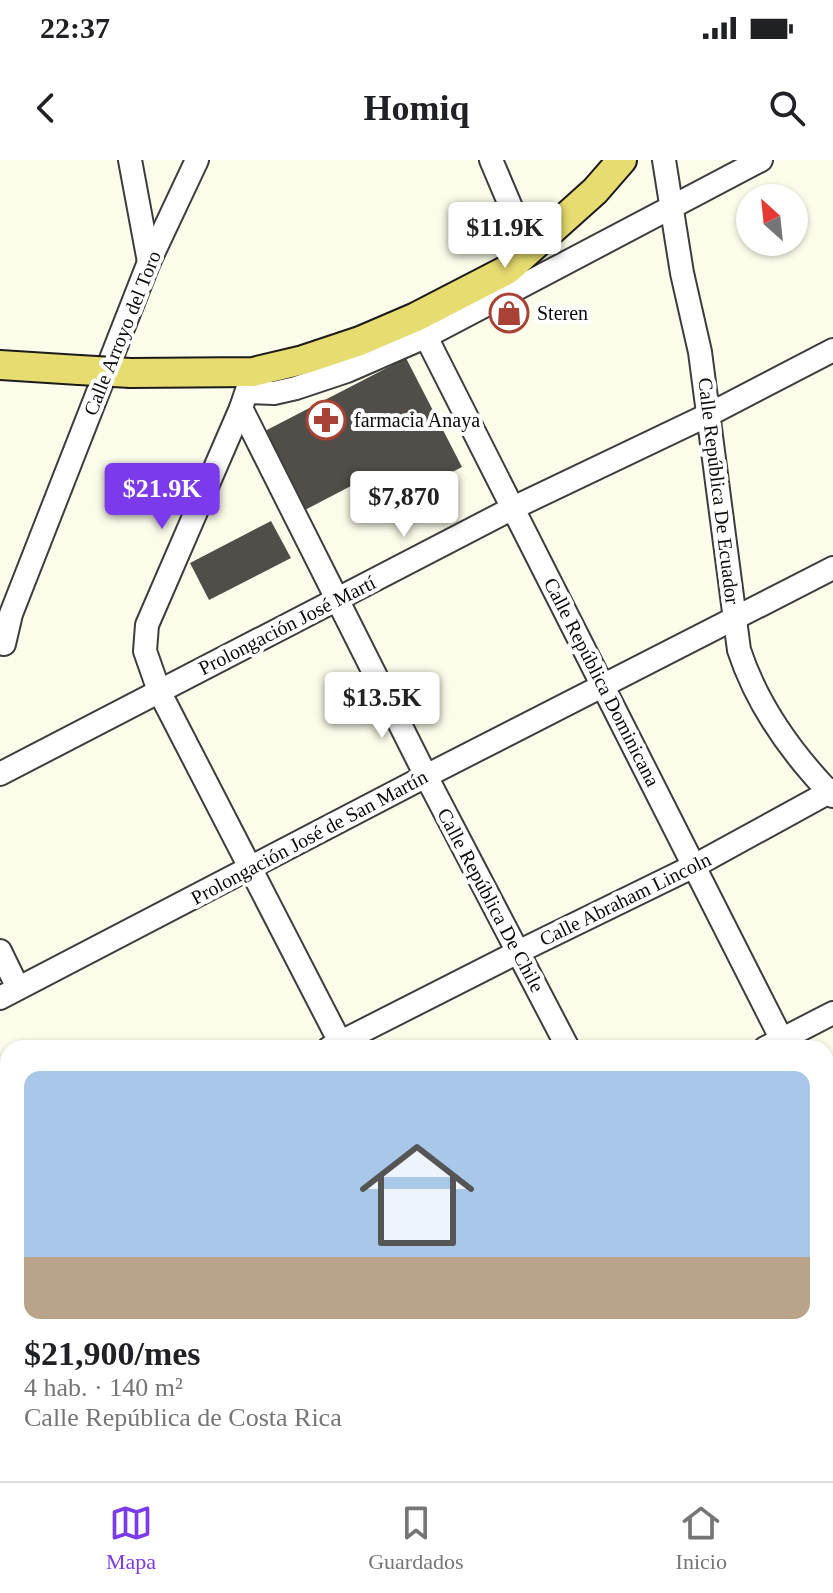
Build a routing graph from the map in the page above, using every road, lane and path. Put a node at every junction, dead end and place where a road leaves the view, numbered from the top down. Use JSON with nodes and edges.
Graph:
{"nodes":[{"id":1,"x":130,"y":160,"type":"edge"},
{"id":2,"x":197,"y":160,"type":"edge"},
{"id":3,"x":491,"y":160,"type":"edge"},
{"id":4,"x":622,"y":160,"type":"edge"},
{"id":5,"x":664,"y":160,"type":"edge"},
{"id":6,"x":761,"y":160,"type":"edge"},
{"id":7,"x":671,"y":209,"type":"junction"},
{"id":8,"x":530,"y":252,"type":"junction"},
{"id":9,"x":149,"y":262,"type":"junction"},
{"id":10,"x":421,"y":327,"type":"junction"},
{"id":11,"x":833,"y":350,"type":"edge"},
{"id":12,"x":0,"y":365,"type":"edge"},
{"id":13,"x":247,"y":391,"type":"junction"},
{"id":14,"x":710,"y":414,"type":"junction"},
{"id":15,"x":511,"y":509,"type":"junction"},
{"id":16,"x":833,"y":568,"type":"edge"},
{"id":17,"x":336,"y":600,"type":"junction"},
{"id":18,"x":736,"y":618,"type":"junction"},
{"id":19,"x":4,"y":644,"type":"dead end"},
{"id":20,"x":604,"y":686,"type":"junction"},
{"id":21,"x":159,"y":691,"type":"junction"},
{"id":22,"x":0,"y":774,"type":"edge"},
{"id":23,"x":426,"y":776,"type":"junction"},
{"id":24,"x":832,"y":793,"type":"edge"},
{"id":25,"x":696,"y":865,"type":"junction"},
{"id":26,"x":251,"y":868,"type":"junction"},
{"id":27,"x":0,"y":951,"type":"edge"},
{"id":28,"x":518,"y":952,"type":"junction"},
{"id":29,"x":9,"y":993,"type":"edge"},
{"id":30,"x":833,"y":1013,"type":"edge"},
{"id":31,"x":334,"y":1040,"type":"edge"},
{"id":32,"x":349,"y":1040,"type":"edge"},
{"id":33,"x":564,"y":1040,"type":"edge"},
{"id":34,"x":775,"y":1040,"type":"edge"},
{"id":35,"x":786,"y":1040,"type":"edge"}],
"edges":[{"from":1,"to":9,"type":"street"},
{"from":2,"to":9,"type":"street","name":"Calle Arroyo del Toro"},
{"from":3,"to":8,"type":"street"},
{"from":4,"to":8,"type":"main road"},
{"from":5,"to":7,"type":"street","name":"Calle República De Ecuador"},
{"from":6,"to":7,"type":"street"},
{"from":7,"to":10,"type":"street"},
{"from":7,"to":14,"type":"street","name":"Calle República De Ecuador"},
{"from":8,"to":10,"type":"main road"},
{"from":9,"to":19,"type":"street","name":"Calle Arroyo del Toro"},
{"from":10,"to":13,"type":"main road"},
{"from":10,"to":15,"type":"street","name":"Calle República Dominicana"},
{"from":11,"to":14,"type":"street","name":"Prolongación José Martí"},
{"from":12,"to":13,"type":"main road","bridge":true},
{"from":13,"to":17,"type":"street","name":"Calle República De Chile"},
{"from":13,"to":21,"type":"street"},
{"from":14,"to":15,"type":"street","name":"Prolongación José Martí"},
{"from":14,"to":18,"type":"street","name":"Calle República De Ecuador"},
{"from":15,"to":17,"type":"street","name":"Prolongación José Martí"},
{"from":15,"to":20,"type":"street","name":"Calle República Dominicana"},
{"from":16,"to":18,"type":"street","name":"Prolongación José de San Martín"},
{"from":17,"to":21,"type":"street","name":"Prolongación José Martí"},
{"from":17,"to":23,"type":"street","name":"Calle República De Chile"},
{"from":18,"to":20,"type":"street","name":"Prolongación José de San Martín"},
{"from":18,"to":24,"type":"street","name":"Calle República De Ecuador"},
{"from":20,"to":23,"type":"street","name":"Prolongación José de San Martín"},
{"from":20,"to":25,"type":"street","name":"Calle República Dominicana"},
{"from":21,"to":22,"type":"street","name":"Prolongación José Martí"},
{"from":21,"to":26,"type":"street"},
{"from":23,"to":26,"type":"street","name":"Prolongación José de San Martín"},
{"from":23,"to":28,"type":"street","name":"Calle República De Chile"},
{"from":24,"to":25,"type":"street","name":"Calle Abraham Lincoln"},
{"from":25,"to":28,"type":"street","name":"Calle Abraham Lincoln"},
{"from":25,"to":34,"type":"street","name":"Calle República Dominicana"},
{"from":26,"to":29,"type":"street","name":"Prolongación José de San Martín"},
{"from":26,"to":31,"type":"street"},
{"from":27,"to":29,"type":"street"},
{"from":28,"to":32,"type":"street","name":"Calle Abraham Lincoln"},
{"from":28,"to":33,"type":"street","name":"Calle República De Chile"},
{"from":30,"to":35,"type":"street"}]}
